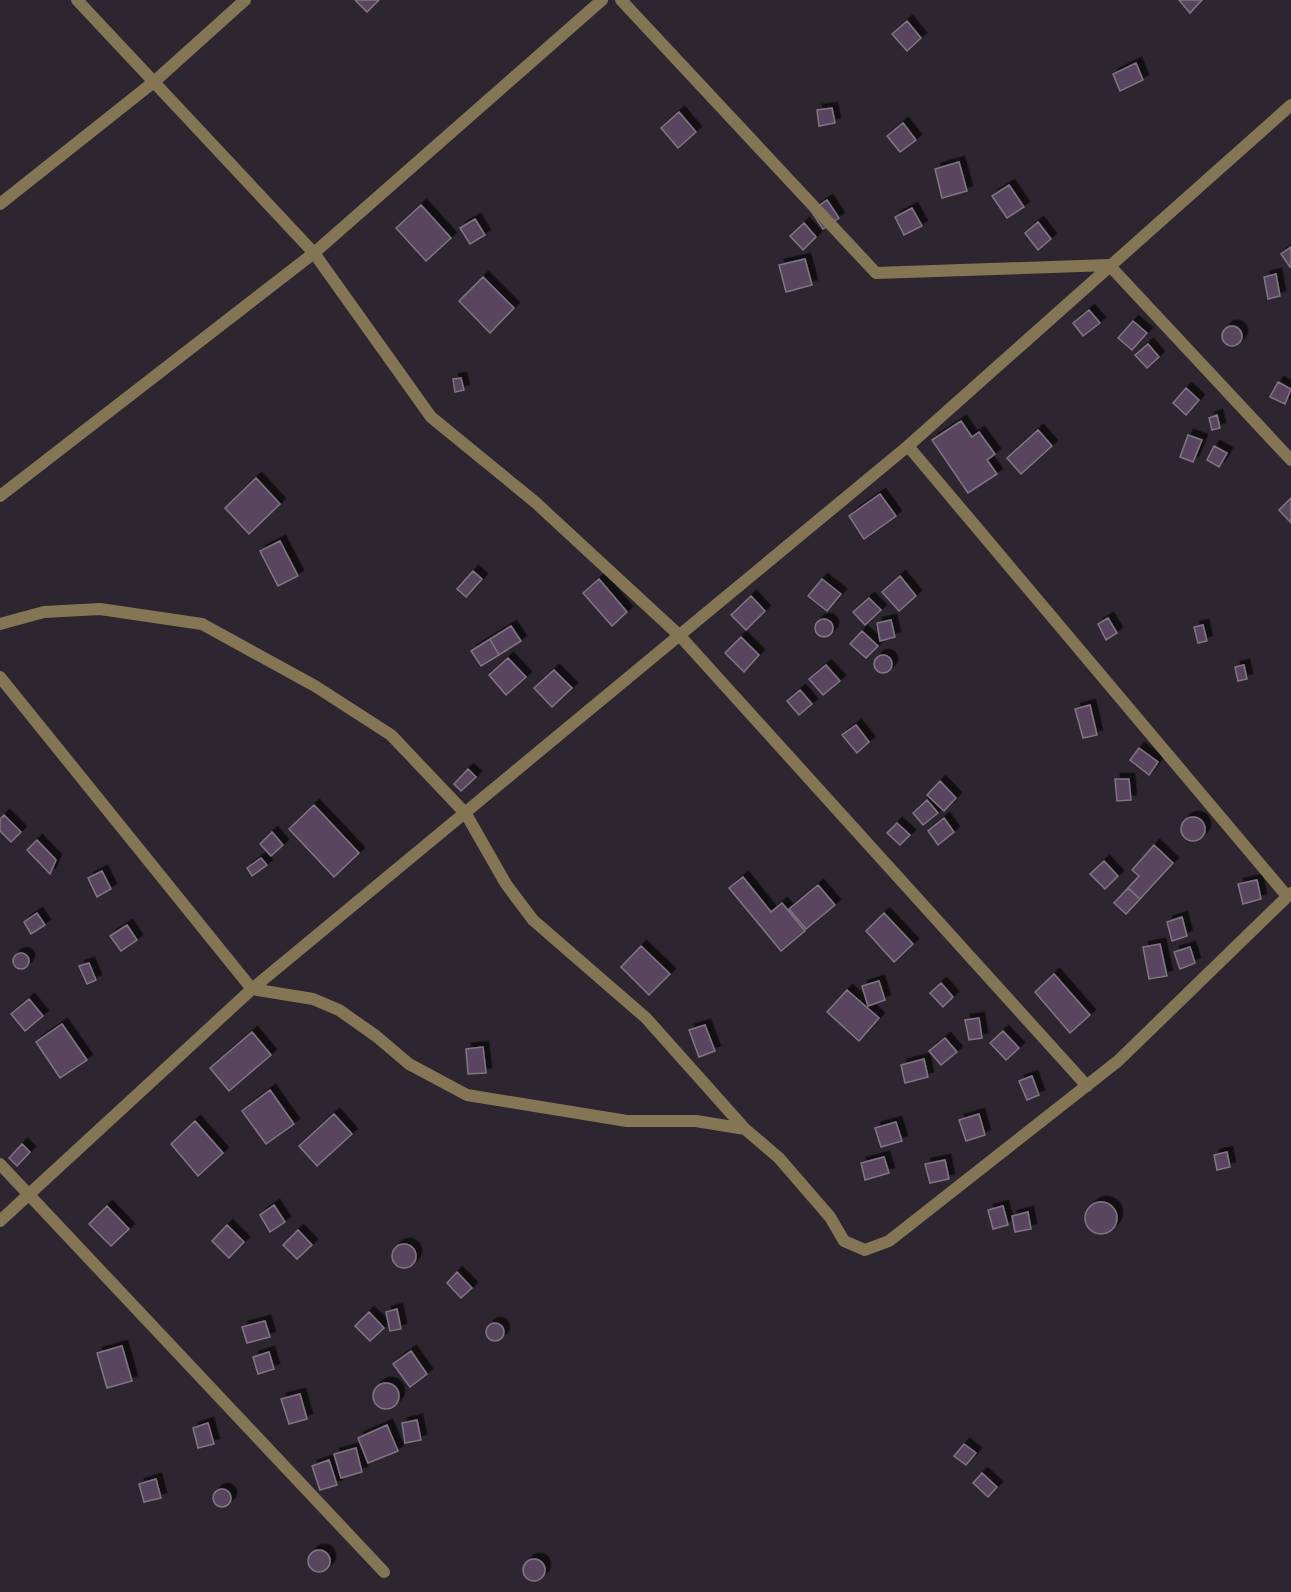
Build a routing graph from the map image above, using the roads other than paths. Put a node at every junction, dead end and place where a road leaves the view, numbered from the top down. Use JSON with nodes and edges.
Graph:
{"nodes":[{"id":1,"x":76,"y":0,"type":"edge"},
{"id":2,"x":245,"y":0,"type":"edge"},
{"id":3,"x":602,"y":0,"type":"edge"},
{"id":4,"x":621,"y":0,"type":"edge"},
{"id":5,"x":155,"y":81,"type":"junction"},
{"id":6,"x":1291,"y":105,"type":"edge"},
{"id":7,"x":0,"y":204,"type":"edge"},
{"id":8,"x":314,"y":253,"type":"junction"},
{"id":9,"x":1109,"y":265,"type":"junction"},
{"id":10,"x":908,"y":446,"type":"junction"},
{"id":11,"x":1291,"y":460,"type":"edge"},
{"id":12,"x":0,"y":496,"type":"edge"},
{"id":13,"x":0,"y":624,"type":"edge"},
{"id":14,"x":680,"y":636,"type":"junction"},
{"id":15,"x":0,"y":677,"type":"edge"},
{"id":16,"x":466,"y":814,"type":"junction"},
{"id":17,"x":1289,"y":894,"type":"edge"},
{"id":18,"x":252,"y":989,"type":"junction"},
{"id":19,"x":1088,"y":1086,"type":"junction"},
{"id":20,"x":745,"y":1129,"type":"junction"},
{"id":21,"x":0,"y":1164,"type":"edge"},
{"id":22,"x":30,"y":1196,"type":"junction"},
{"id":23,"x":0,"y":1221,"type":"edge"},
{"id":24,"x":384,"y":1572,"type":"dead end"}],
"edges":[{"from":1,"to":5,"type":"street"},
{"from":2,"to":5,"type":"street"},
{"from":3,"to":8,"type":"street"},
{"from":4,"to":9,"type":"street"},
{"from":5,"to":7,"type":"street"},
{"from":5,"to":8,"type":"street"},
{"from":6,"to":9,"type":"street"},
{"from":8,"to":12,"type":"street"},
{"from":8,"to":14,"type":"street"},
{"from":9,"to":10,"type":"street"},
{"from":9,"to":11,"type":"street"},
{"from":10,"to":14,"type":"street"},
{"from":10,"to":17,"type":"street"},
{"from":13,"to":16,"type":"street"},
{"from":14,"to":16,"type":"street"},
{"from":14,"to":19,"type":"street"},
{"from":15,"to":18,"type":"street"},
{"from":16,"to":18,"type":"street"},
{"from":16,"to":20,"type":"street"},
{"from":17,"to":19,"type":"street"},
{"from":18,"to":20,"type":"street"},
{"from":18,"to":22,"type":"street"},
{"from":19,"to":20,"type":"street"},
{"from":21,"to":22,"type":"street"},
{"from":22,"to":23,"type":"street"},
{"from":22,"to":24,"type":"street"}]}
